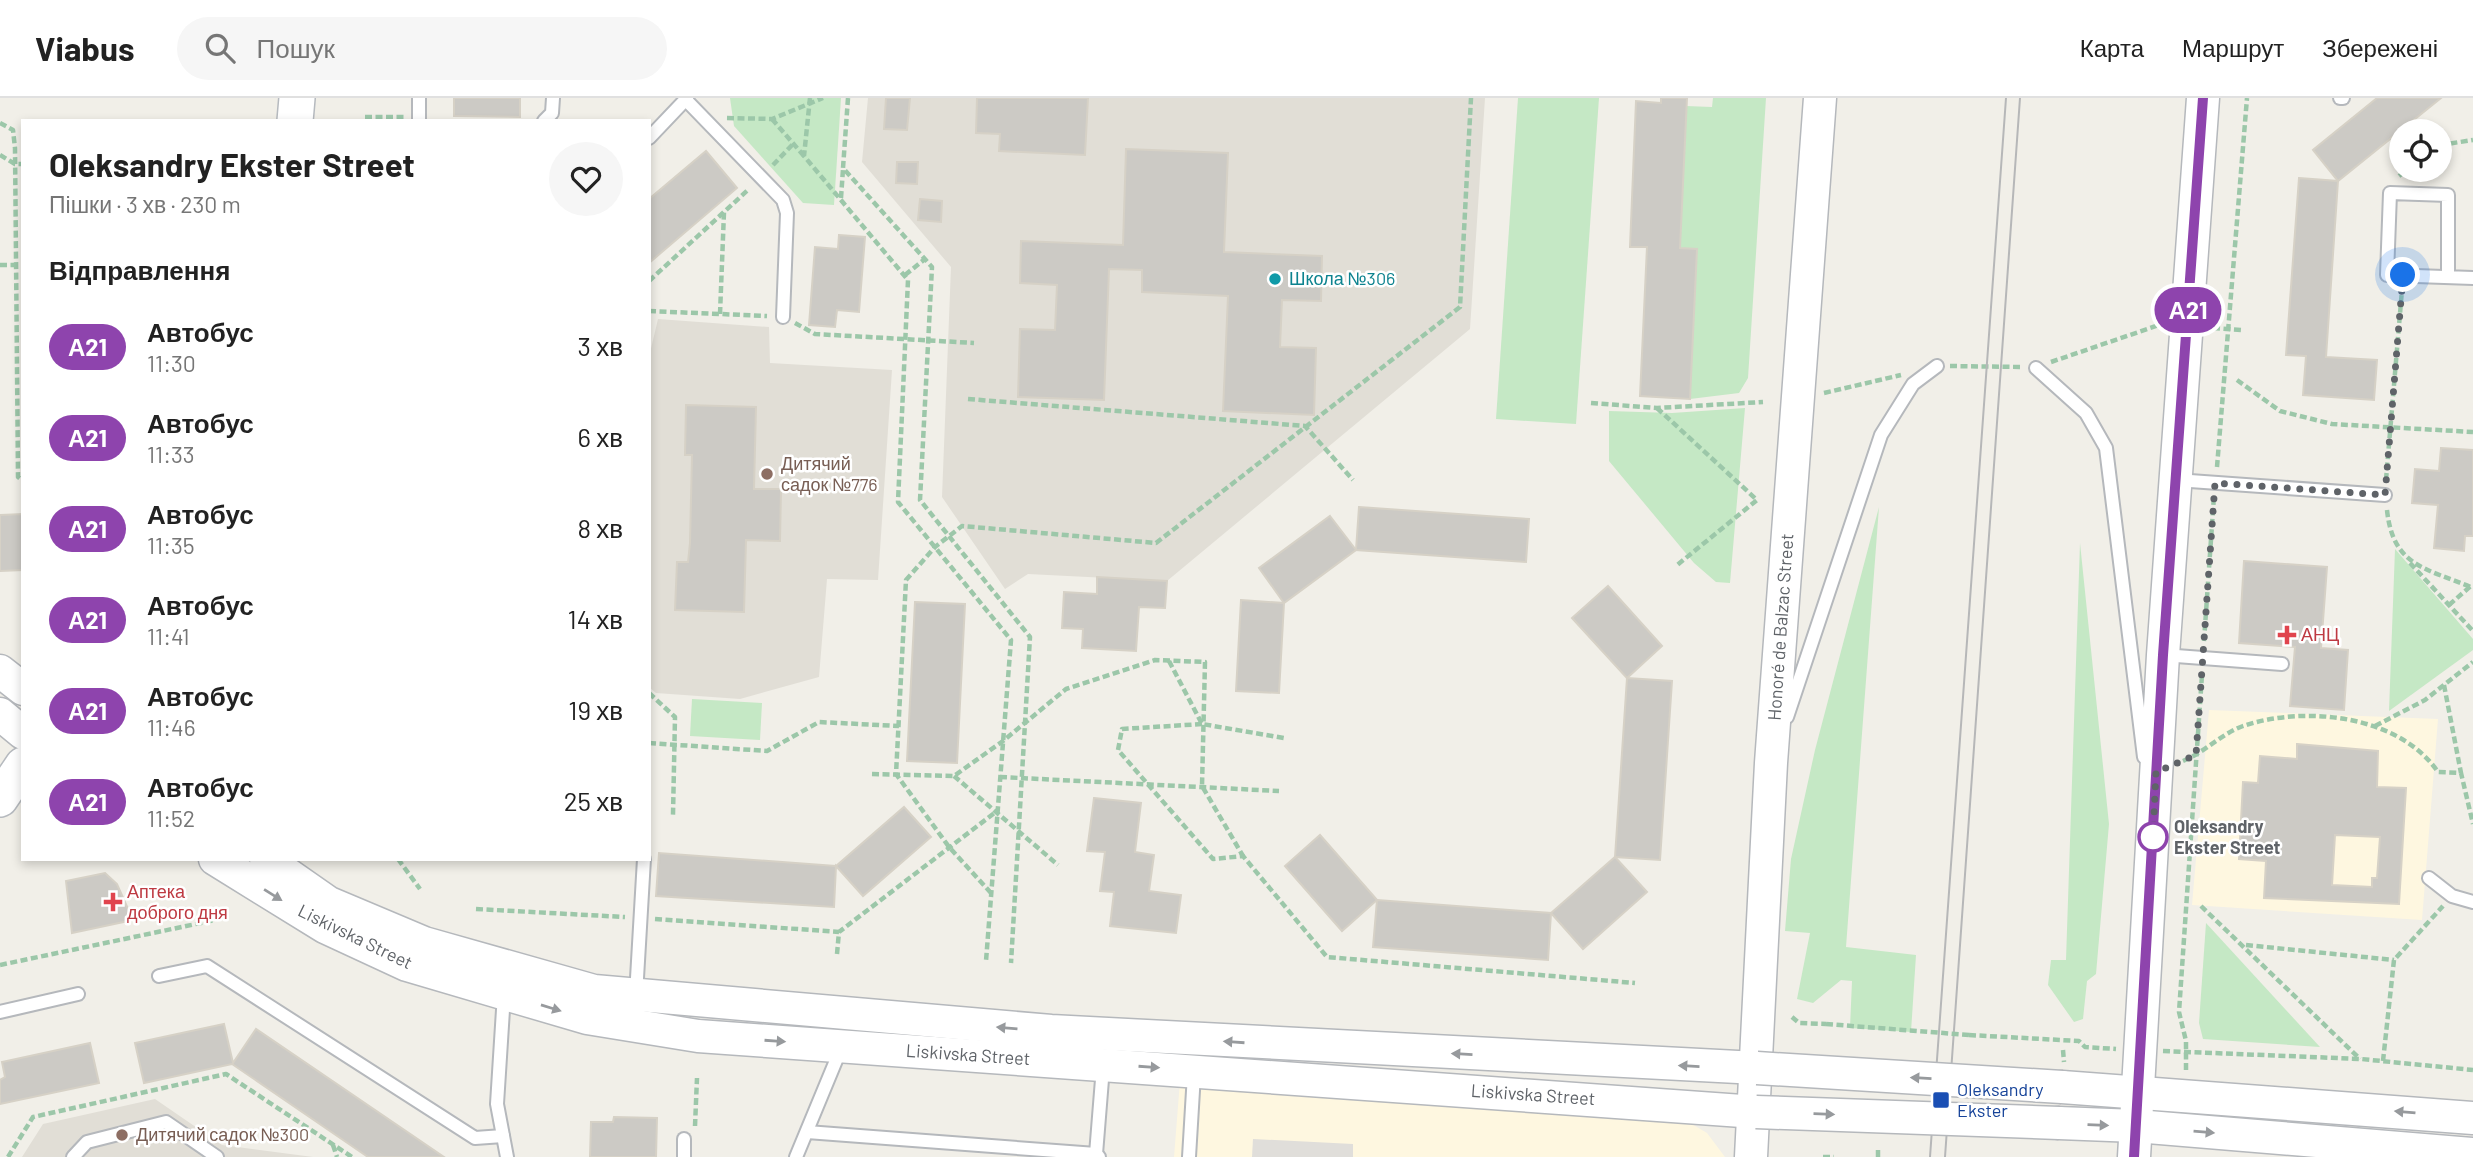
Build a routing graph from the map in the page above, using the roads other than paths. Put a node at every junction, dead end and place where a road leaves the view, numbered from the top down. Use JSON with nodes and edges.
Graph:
{"nodes":[{"id":1,"x":298,"y":98,"type":"edge"},
{"id":2,"x":419,"y":98,"type":"edge"},
{"id":3,"x":553,"y":98,"type":"edge"},
{"id":4,"x":1820,"y":98,"type":"edge"},
{"id":5,"x":2203,"y":98,"type":"edge"},
{"id":6,"x":687,"y":100,"type":"edge"},
{"id":7,"x":295,"y":119,"type":"edge"},
{"id":8,"x":419,"y":119,"type":"edge"},
{"id":9,"x":546,"y":119,"type":"edge"},
{"id":10,"x":651,"y":136,"type":"edge"},
{"id":11,"x":2448,"y":276,"type":"junction"},
{"id":12,"x":2473,"y":278,"type":"edge"},
{"id":13,"x":783,"y":317,"type":"road end"},
{"id":14,"x":1937,"y":366,"type":"road end"},
{"id":15,"x":2036,"y":368,"type":"road end"},
{"id":16,"x":2176,"y":480,"type":"junction"},
{"id":17,"x":2385,"y":495,"type":"road end"},
{"id":18,"x":2163,"y":655,"type":"junction"},
{"id":19,"x":2282,"y":664,"type":"dead end"},
{"id":20,"x":0,"y":671,"type":"edge"},
{"id":21,"x":21,"y":687,"type":"edge"},
{"id":22,"x":0,"y":714,"type":"edge"},
{"id":23,"x":21,"y":731,"type":"edge"},
{"id":24,"x":1772,"y":763,"type":"junction"},
{"id":25,"x":21,"y":768,"type":"edge"},
{"id":26,"x":0,"y":799,"type":"edge"},
{"id":27,"x":2153,"y":829,"type":"junction"},
{"id":28,"x":218,"y":861,"type":"edge"},
{"id":29,"x":269,"y":861,"type":"edge"},
{"id":30,"x":644,"y":861,"type":"edge"},
{"id":31,"x":2429,"y":878,"type":"dead end"},
{"id":32,"x":2473,"y":902,"type":"edge"},
{"id":33,"x":159,"y":976,"type":"dead end"},
{"id":34,"x":78,"y":993,"type":"dead end"},
{"id":35,"x":504,"y":993,"type":"junction"},
{"id":36,"x":636,"y":995,"type":"junction"},
{"id":37,"x":0,"y":1012,"type":"edge"},
{"id":38,"x":842,"y":1046,"type":"junction"},
{"id":39,"x":1103,"y":1064,"type":"junction"},
{"id":40,"x":1757,"y":1068,"type":"junction"},
{"id":41,"x":1194,"y":1070,"type":"junction"},
{"id":42,"x":2138,"y":1091,"type":"junction"},
{"id":43,"x":1756,"y":1112,"type":"junction"},
{"id":44,"x":2473,"y":1118,"type":"edge"},
{"id":45,"x":807,"y":1132,"type":"junction"},
{"id":46,"x":503,"y":1136,"type":"junction"},
{"id":47,"x":684,"y":1139,"type":"road end"},
{"id":48,"x":2135,"y":1142,"type":"edge"},
{"id":49,"x":2473,"y":1154,"type":"edge"},
{"id":50,"x":1097,"y":1155,"type":"edge"},
{"id":51,"x":73,"y":1157,"type":"edge"},
{"id":52,"x":217,"y":1157,"type":"edge"},
{"id":53,"x":507,"y":1157,"type":"edge"},
{"id":54,"x":684,"y":1157,"type":"edge"},
{"id":55,"x":796,"y":1157,"type":"edge"},
{"id":56,"x":1189,"y":1157,"type":"edge"},
{"id":57,"x":1751,"y":1157,"type":"edge"}],
"edges":[{"from":1,"to":7,"type":"main road"},
{"from":2,"to":8,"type":"lane"},
{"from":3,"to":9,"type":"lane"},
{"from":4,"to":24,"type":"street","name":"Honoré de Balzac Street"},
{"from":5,"to":16,"type":"street"},
{"from":6,"to":10,"type":"lane"},
{"from":6,"to":13,"type":"lane"},
{"from":11,"to":11,"type":"lane"},
{"from":11,"to":12,"type":"lane"},
{"from":14,"to":24,"type":"lane"},
{"from":15,"to":27,"type":"lane"},
{"from":16,"to":17,"type":"lane"},
{"from":16,"to":18,"type":"street"},
{"from":18,"to":19,"type":"lane"},
{"from":18,"to":27,"type":"street"},
{"from":20,"to":21,"type":"street"},
{"from":22,"to":23,"type":"street"},
{"from":24,"to":40,"type":"street","name":"Honoré de Balzac Street"},
{"from":25,"to":26,"type":"main road"},
{"from":27,"to":42,"type":"street"},
{"from":28,"to":35,"type":"street","name":"Liskivska Street","one_way":true},
{"from":29,"to":36,"type":"street","name":"Liskivska Street"},
{"from":30,"to":36,"type":"lane"},
{"from":31,"to":32,"type":"lane"},
{"from":33,"to":46,"type":"lane"},
{"from":34,"to":37,"type":"lane"},
{"from":35,"to":38,"type":"street","name":"Liskivska Street","one_way":true},
{"from":35,"to":46,"type":"lane"},
{"from":40,"to":36,"type":"street","name":"Liskivska Street","one_way":true},
{"from":38,"to":39,"type":"street","name":"Liskivska Street"},
{"from":38,"to":45,"type":"lane"},
{"from":39,"to":41,"type":"street","name":"Liskivska Street","one_way":true},
{"from":39,"to":50,"type":"lane"},
{"from":42,"to":40,"type":"street","name":"Liskivska Street","one_way":true,"bridge":true},
{"from":40,"to":43,"type":"street","name":"Honoré de Balzac Street"},
{"from":41,"to":43,"type":"street","name":"Liskivska Street"},
{"from":41,"to":56,"type":"lane"},
{"from":44,"to":42,"type":"street","one_way":true},
{"from":42,"to":48,"type":"street"},
{"from":43,"to":48,"type":"street","name":"Liskivska Street","one_way":true,"bridge":true},
{"from":43,"to":57,"type":"street","name":"Honoré de Balzac Street"},
{"from":45,"to":50,"type":"lane"},
{"from":45,"to":55,"type":"lane"},
{"from":46,"to":53,"type":"lane"},
{"from":47,"to":54,"type":"lane"},
{"from":48,"to":49,"type":"street","one_way":true},
{"from":51,"to":52,"type":"lane"}]}
